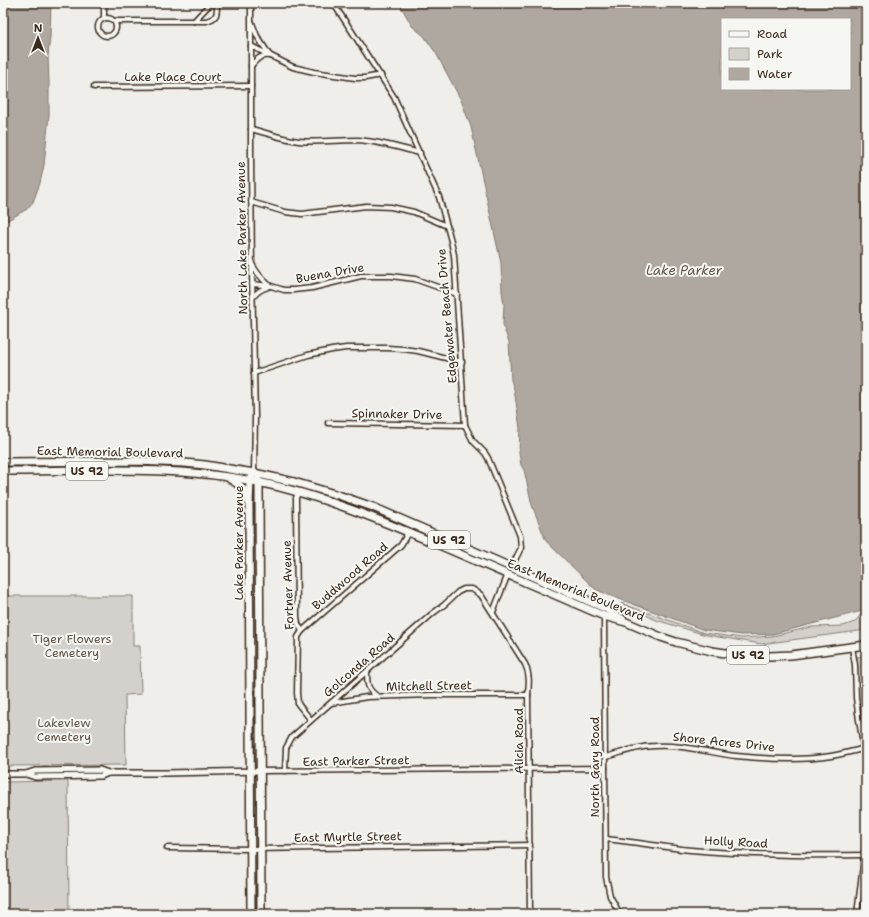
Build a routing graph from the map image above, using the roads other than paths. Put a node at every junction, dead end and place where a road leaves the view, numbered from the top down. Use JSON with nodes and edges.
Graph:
{"nodes":[{"id":1,"x":104,"y":3,"type":"edge"},
{"id":2,"x":211,"y":3,"type":"edge"},
{"id":3,"x":217,"y":3,"type":"edge"},
{"id":4,"x":251,"y":3,"type":"edge"},
{"id":5,"x":333,"y":3,"type":"edge"},
{"id":6,"x":104,"y":18,"type":"junction"},
{"id":7,"x":114,"y":21,"type":"junction"},
{"id":8,"x":194,"y":21,"type":"junction"},
{"id":9,"x":251,"y":21,"type":"junction"},
{"id":10,"x":251,"y":46,"type":"junction"},
{"id":11,"x":270,"y":56,"type":"junction"},
{"id":12,"x":251,"y":67,"type":"junction"},
{"id":13,"x":381,"y":75,"type":"junction"},
{"id":14,"x":251,"y":86,"type":"junction"},
{"id":15,"x":94,"y":87,"type":"dead end"},
{"id":16,"x":251,"y":130,"type":"junction"},
{"id":17,"x":420,"y":153,"type":"junction"},
{"id":18,"x":251,"y":202,"type":"junction"},
{"id":19,"x":447,"y":226,"type":"junction"},
{"id":20,"x":252,"y":262,"type":"junction"},
{"id":21,"x":252,"y":284,"type":"junction"},
{"id":22,"x":271,"y":286,"type":"junction"},
{"id":23,"x":457,"y":294,"type":"junction"},
{"id":24,"x":252,"y":298,"type":"junction"},
{"id":25,"x":462,"y":362,"type":"junction"},
{"id":26,"x":254,"y":373,"type":"junction"},
{"id":27,"x":328,"y":423,"type":"dead end"},
{"id":28,"x":465,"y":425,"type":"junction"},
{"id":29,"x":93,"y":461,"type":"junction"},
{"id":30,"x":3,"y":462,"type":"edge"},
{"id":31,"x":3,"y":471,"type":"edge"},
{"id":32,"x":72,"y":471,"type":"junction"},
{"id":33,"x":254,"y":473,"type":"junction"},
{"id":34,"x":227,"y":477,"type":"junction"},
{"id":35,"x":250,"y":481,"type":"junction"},
{"id":36,"x":259,"y":482,"type":"junction"},
{"id":37,"x":298,"y":492,"type":"junction"},
{"id":38,"x":249,"y":505,"type":"junction"},
{"id":39,"x":408,"y":532,"type":"junction"},
{"id":40,"x":512,"y":567,"type":"junction"},
{"id":41,"x":508,"y":574,"type":"junction"},
{"id":42,"x":470,"y":589,"type":"joint"},
{"id":43,"x":493,"y":612,"type":"junction"},
{"id":44,"x":604,"y":616,"type":"junction"},
{"id":45,"x":623,"y":620,"type":"junction"},
{"id":46,"x":302,"y":631,"type":"junction"},
{"id":47,"x":866,"y":645,"type":"edge"},
{"id":48,"x":852,"y":647,"type":"junction"},
{"id":49,"x":367,"y":671,"type":"junction"},
{"id":50,"x":528,"y":695,"type":"junction"},
{"id":51,"x":377,"y":696,"type":"junction"},
{"id":52,"x":330,"y":703,"type":"junction"},
{"id":53,"x":311,"y":720,"type":"junction"},
{"id":54,"x":865,"y":748,"type":"edge"},
{"id":55,"x":605,"y":757,"type":"junction"},
{"id":56,"x":866,"y":764,"type":"edge"},
{"id":57,"x":605,"y":768,"type":"junction"},
{"id":58,"x":529,"y":769,"type":"junction"},
{"id":59,"x":250,"y":771,"type":"junction"},
{"id":60,"x":260,"y":771,"type":"junction"},
{"id":61,"x":285,"y":771,"type":"junction"},
{"id":62,"x":3,"y":774,"type":"edge"},
{"id":63,"x":606,"y":839,"type":"junction"},
{"id":64,"x":866,"y":841,"type":"edge"},
{"id":65,"x":530,"y":845,"type":"junction"},
{"id":66,"x":166,"y":848,"type":"dead end"},
{"id":67,"x":251,"y":849,"type":"junction"},
{"id":68,"x":261,"y":849,"type":"junction"},
{"id":69,"x":865,"y":855,"type":"edge"},
{"id":70,"x":251,"y":914,"type":"edge"},
{"id":71,"x":261,"y":914,"type":"edge"},
{"id":72,"x":530,"y":914,"type":"edge"},
{"id":73,"x":620,"y":914,"type":"edge"},
{"id":74,"x":857,"y":914,"type":"edge"}],
"edges":[{"from":1,"to":6,"type":"street"},
{"from":2,"to":8,"type":"street"},
{"from":3,"to":8,"type":"street"},
{"from":4,"to":9,"type":"street","name":"North Lake Parker Avenue"},
{"from":5,"to":13,"type":"street","name":"Edgewater Beach Drive"},
{"from":6,"to":7,"type":"street"},
{"from":6,"to":7,"type":"street"},
{"from":7,"to":8,"type":"street"},
{"from":9,"to":10,"type":"street","name":"North Lake Parker Avenue"},
{"from":9,"to":11,"type":"street"},
{"from":10,"to":11,"type":"street"},
{"from":10,"to":12,"type":"street","name":"North Lake Parker Avenue"},
{"from":11,"to":12,"type":"street"},
{"from":11,"to":13,"type":"street"},
{"from":12,"to":14,"type":"street","name":"North Lake Parker Avenue"},
{"from":13,"to":17,"type":"street","name":"Edgewater Beach Drive"},
{"from":14,"to":15,"type":"street","name":"Lake Place Court"},
{"from":14,"to":16,"type":"street","name":"North Lake Parker Avenue"},
{"from":16,"to":17,"type":"street"},
{"from":16,"to":18,"type":"street","name":"North Lake Parker Avenue"},
{"from":17,"to":19,"type":"street","name":"Edgewater Beach Drive"},
{"from":18,"to":19,"type":"street"},
{"from":18,"to":20,"type":"street","name":"North Lake Parker Avenue"},
{"from":19,"to":23,"type":"street","name":"Edgewater Beach Drive"},
{"from":20,"to":21,"type":"street","name":"North Lake Parker Avenue"},
{"from":20,"to":22,"type":"street"},
{"from":21,"to":22,"type":"street","name":"Buena Drive"},
{"from":21,"to":24,"type":"street","name":"North Lake Parker Avenue"},
{"from":22,"to":23,"type":"street","name":"Buena Drive"},
{"from":22,"to":24,"type":"street"},
{"from":23,"to":25,"type":"street","name":"Edgewater Beach Drive"},
{"from":24,"to":26,"type":"street","name":"North Lake Parker Avenue"},
{"from":25,"to":26,"type":"street"},
{"from":25,"to":28,"type":"street","name":"Edgewater Beach Drive"},
{"from":26,"to":33,"type":"street","name":"North Lake Parker Avenue"},
{"from":27,"to":28,"type":"street","name":"Spinnaker Drive"},
{"from":28,"to":40,"type":"street","name":"Edgewater Beach Drive"},
{"from":29,"to":30,"type":"main road","name":"East Memorial Boulevard","number":"US 92"},
{"from":29,"to":32,"type":"main road"},
{"from":29,"to":33,"type":"main road","name":"East Memorial Boulevard","number":"US 92"},
{"from":31,"to":32,"type":"main road","name":"East Memorial Boulevard","number":"US 92"},
{"from":32,"to":34,"type":"main road","name":"East Memorial Boulevard","number":"US 92"},
{"from":33,"to":35,"type":"main road","name":"Lake Parker Avenue"},
{"from":33,"to":36,"type":"main road","name":"Lake Parker Avenue"},
{"from":33,"to":40,"type":"main road","name":"East Memorial Boulevard","number":"US 92"},
{"from":34,"to":35,"type":"main road","name":"East Memorial Boulevard","number":"US 92"},
{"from":34,"to":38,"type":"main road"},
{"from":35,"to":36,"type":"main road","name":"East Memorial Boulevard","number":"US 92"},
{"from":35,"to":38,"type":"main road","name":"Lake Parker Avenue"},
{"from":36,"to":37,"type":"main road","name":"East Memorial Boulevard","number":"US 92"},
{"from":36,"to":60,"type":"main road","name":"Lake Parker Avenue"},
{"from":37,"to":39,"type":"main road","name":"East Memorial Boulevard","number":"US 92"},
{"from":37,"to":46,"type":"street","name":"Fortner Avenue"},
{"from":38,"to":59,"type":"main road","name":"Lake Parker Avenue"},
{"from":39,"to":41,"type":"main road","name":"East Memorial Boulevard","number":"US 92"},
{"from":39,"to":46,"type":"street","name":"Buddwood Road"},
{"from":40,"to":41,"type":"street","name":"Edgewater Beach Drive"},
{"from":40,"to":45,"type":"main road","name":"East Memorial Boulevard","number":"US 92"},
{"from":41,"to":43,"type":"street","name":"Edgewater Beach Drive"},
{"from":41,"to":44,"type":"main road","name":"East Memorial Boulevard","number":"US 92"},
{"from":42,"to":43,"type":"street","name":"Alicia Road"},
{"from":42,"to":49,"type":"street","name":"Golconda Road"},
{"from":43,"to":50,"type":"street","name":"Alicia Road"},
{"from":44,"to":45,"type":"main road","name":"East Memorial Boulevard","number":"US 92"},
{"from":44,"to":55,"type":"street","name":"North Gary Road"},
{"from":45,"to":48,"type":"main road","name":"East Memorial Boulevard","number":"US 92"},
{"from":46,"to":53,"type":"street","name":"Fortner Avenue"},
{"from":47,"to":48,"type":"main road","name":"East Memorial Boulevard","number":"US 92"},
{"from":48,"to":54,"type":"street"},
{"from":49,"to":51,"type":"street"},
{"from":49,"to":52,"type":"street","name":"Golconda Road"},
{"from":50,"to":51,"type":"street","name":"Mitchell Street"},
{"from":50,"to":58,"type":"street","name":"Alicia Road"},
{"from":51,"to":52,"type":"street","name":"Mitchell Street"},
{"from":52,"to":53,"type":"street","name":"Golconda Road"},
{"from":53,"to":61,"type":"street","name":"Golconda Road"},
{"from":54,"to":55,"type":"street","name":"Shore Acres Drive"},
{"from":54,"to":56,"type":"street"},
{"from":55,"to":57,"type":"street","name":"North Gary Road"},
{"from":57,"to":58,"type":"street","name":"East Parker Street"},
{"from":57,"to":63,"type":"street","name":"North Gary Road"},
{"from":58,"to":61,"type":"street","name":"East Parker Street"},
{"from":58,"to":65,"type":"street","name":"Alicia Road"},
{"from":59,"to":60,"type":"street","name":"East Parker Street"},
{"from":59,"to":62,"type":"street","name":"East Parker Street"},
{"from":59,"to":67,"type":"main road","name":"Lake Parker Avenue"},
{"from":60,"to":61,"type":"street","name":"East Parker Street"},
{"from":60,"to":68,"type":"main road","name":"Lake Parker Avenue"},
{"from":63,"to":69,"type":"street","name":"Holly Road"},
{"from":63,"to":73,"type":"street","name":"North Gary Road"},
{"from":64,"to":69,"type":"street"},
{"from":65,"to":68,"type":"street","name":"East Myrtle Street"},
{"from":65,"to":72,"type":"street","name":"Alicia Road"},
{"from":66,"to":67,"type":"street","name":"East Myrtle Street"},
{"from":67,"to":68,"type":"street","name":"East Myrtle Street"},
{"from":67,"to":70,"type":"main road","name":"Lake Parker Avenue"},
{"from":68,"to":71,"type":"main road","name":"Lake Parker Avenue"},
{"from":69,"to":74,"type":"street"}]}
